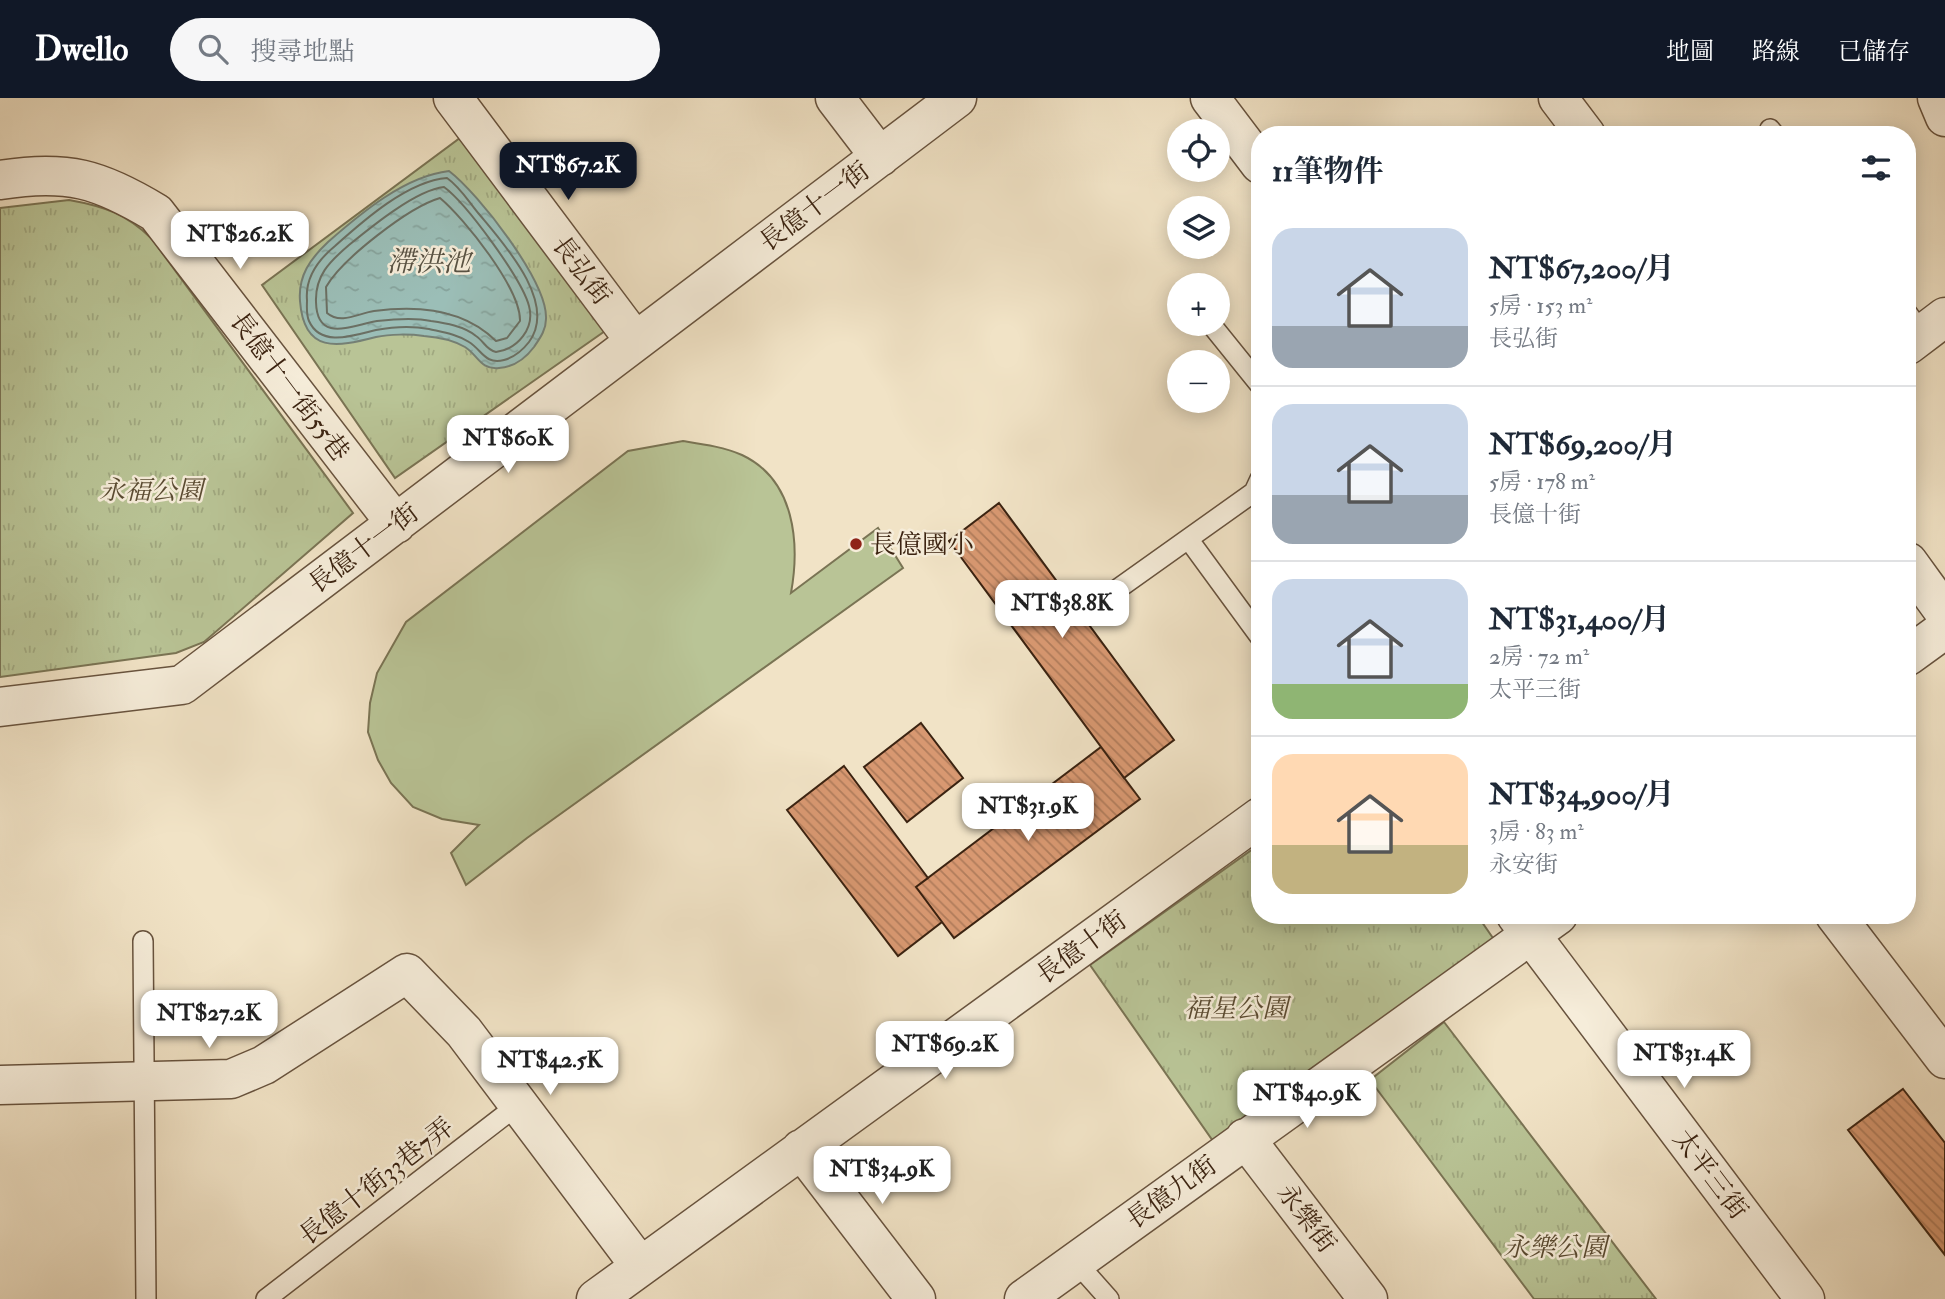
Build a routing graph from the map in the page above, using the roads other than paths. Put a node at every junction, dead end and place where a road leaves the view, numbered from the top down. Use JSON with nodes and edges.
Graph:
{"nodes":[{"id":1,"x":453,"y":98,"type":"edge"},
{"id":2,"x":835,"y":98,"type":"edge"},
{"id":3,"x":957,"y":98,"type":"edge"},
{"id":4,"x":1210,"y":98,"type":"edge"},
{"id":5,"x":1558,"y":98,"type":"edge"},
{"id":6,"x":1937,"y":98,"type":"edge"},
{"id":7,"x":1945,"y":117,"type":"edge"},
{"id":8,"x":1579,"y":126,"type":"edge"},
{"id":9,"x":1251,"y":151,"type":"edge"},
{"id":10,"x":880,"y":156,"type":"junction"},
{"id":11,"x":0,"y":180,"type":"edge"},
{"id":12,"x":1220,"y":336,"type":"edge"},
{"id":13,"x":635,"y":341,"type":"junction"},
{"id":14,"x":1251,"y":375,"type":"edge"},
{"id":15,"x":1251,"y":494,"type":"edge"},
{"id":16,"x":396,"y":524,"type":"junction"},
{"id":17,"x":1189,"y":540,"type":"junction"},
{"id":18,"x":1916,"y":573,"type":"edge"},
{"id":19,"x":1091,"y":608,"type":"dead end"},
{"id":20,"x":1945,"y":613,"type":"edge"},
{"id":21,"x":1251,"y":625,"type":"edge"},
{"id":22,"x":1945,"y":629,"type":"edge"},
{"id":23,"x":1916,"y":650,"type":"edge"},
{"id":24,"x":0,"y":707,"type":"edge"},
{"id":25,"x":1251,"y":824,"type":"edge"},
{"id":26,"x":1531,"y":924,"type":"edge"},
{"id":27,"x":1535,"y":924,"type":"edge"},
{"id":28,"x":1842,"y":924,"type":"edge"},
{"id":29,"x":143,"y":941,"type":"dead end"},
{"id":30,"x":1945,"y":1059,"type":"edge"},
{"id":31,"x":145,"y":1083,"type":"junction"},
{"id":32,"x":0,"y":1084,"type":"edge"},
{"id":33,"x":519,"y":1104,"type":"junction"},
{"id":34,"x":1245,"y":1138,"type":"junction"},
{"id":35,"x":801,"y":1149,"type":"junction"},
{"id":36,"x":1076,"y":1262,"type":"junction"},
{"id":37,"x":640,"y":1266,"type":"junction"},
{"id":38,"x":146,"y":1299,"type":"edge"},
{"id":39,"x":266,"y":1299,"type":"edge"},
{"id":40,"x":596,"y":1299,"type":"edge"},
{"id":41,"x":916,"y":1299,"type":"edge"},
{"id":42,"x":1024,"y":1299,"type":"edge"},
{"id":43,"x":1109,"y":1299,"type":"edge"},
{"id":44,"x":1368,"y":1299,"type":"edge"},
{"id":45,"x":1805,"y":1299,"type":"edge"}],
"edges":[{"from":1,"to":13,"type":"street","name":"長弘街"},
{"from":2,"to":10,"type":"street"},
{"from":3,"to":10,"type":"street","name":"長億十一街"},
{"from":4,"to":9,"type":"street"},
{"from":5,"to":8,"type":"street"},
{"from":6,"to":7,"type":"street"},
{"from":10,"to":13,"type":"street","name":"長億十一街"},
{"from":11,"to":16,"type":"street","name":"長億十一街55巷"},
{"from":12,"to":14,"type":"lane"},
{"from":13,"to":16,"type":"street","name":"長億十一街"},
{"from":15,"to":17,"type":"lane"},
{"from":16,"to":24,"type":"street","name":"長億十一街"},
{"from":17,"to":19,"type":"lane"},
{"from":17,"to":21,"type":"lane"},
{"from":18,"to":20,"type":"street"},
{"from":22,"to":23,"type":"street"},
{"from":25,"to":35,"type":"street","name":"長億十街"},
{"from":26,"to":34,"type":"street","name":"長億九街"},
{"from":27,"to":45,"type":"street","name":"太平三街"},
{"from":28,"to":30,"type":"street"},
{"from":29,"to":31,"type":"lane"},
{"from":31,"to":32,"type":"street"},
{"from":31,"to":33,"type":"street"},
{"from":31,"to":38,"type":"lane"},
{"from":33,"to":37,"type":"street"},
{"from":33,"to":39,"type":"lane","name":"長億十街33巷7弄"},
{"from":34,"to":36,"type":"street","name":"長億九街"},
{"from":34,"to":44,"type":"street","name":"永樂街"},
{"from":35,"to":37,"type":"street","name":"長億十街"},
{"from":35,"to":41,"type":"street"},
{"from":36,"to":42,"type":"street","name":"長億九街"},
{"from":36,"to":43,"type":"lane"},
{"from":37,"to":40,"type":"street","name":"長億十街"}]}
